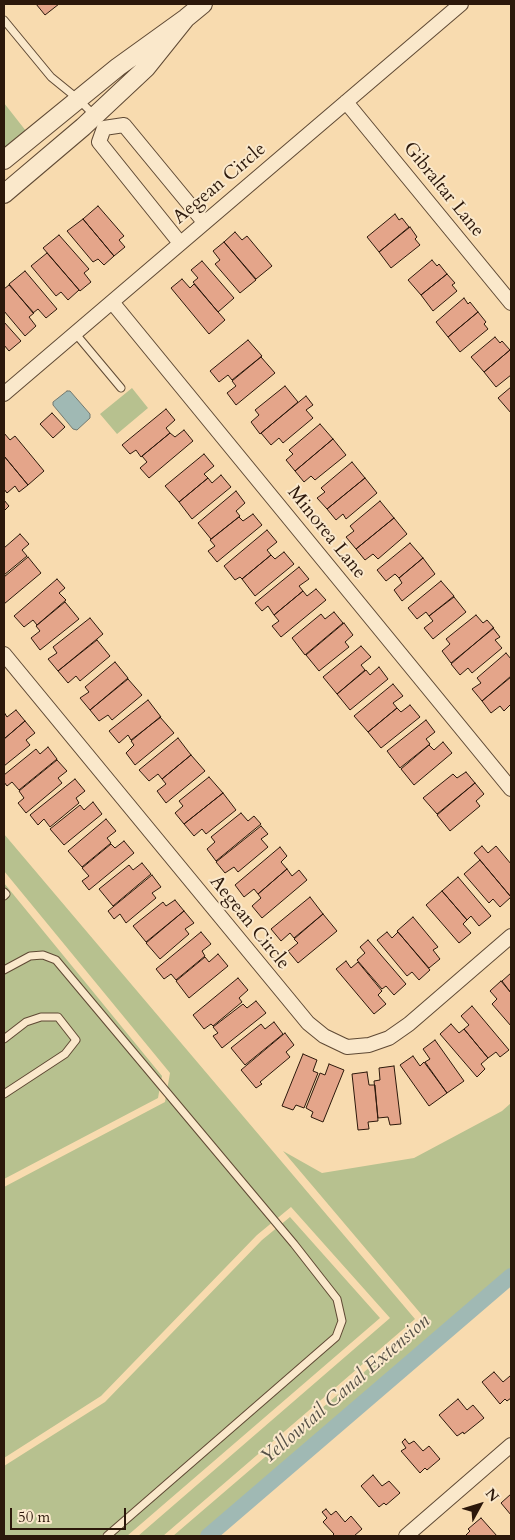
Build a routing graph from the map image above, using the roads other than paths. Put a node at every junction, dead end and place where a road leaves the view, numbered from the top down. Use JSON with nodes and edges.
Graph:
{"nodes":[{"id":1,"x":203,"y":4,"type":"edge"},
{"id":2,"x":461,"y":4,"type":"edge"},
{"id":3,"x":186,"y":18,"type":"junction"},
{"id":4,"x":4,"y":20,"type":"edge"},
{"id":5,"x":78,"y":99,"type":"junction"},
{"id":6,"x":346,"y":102,"type":"junction"},
{"id":7,"x":99,"y":122,"type":"junction"},
{"id":8,"x":4,"y":160,"type":"edge"},
{"id":9,"x":4,"y":194,"type":"edge"},
{"id":10,"x":204,"y":222,"type":"junction"},
{"id":11,"x":180,"y":243,"type":"junction"},
{"id":12,"x":112,"y":302,"type":"junction"},
{"id":13,"x":511,"y":303,"type":"edge"},
{"id":14,"x":75,"y":333,"type":"junction"},
{"id":15,"x":121,"y":388,"type":"dead end"},
{"id":16,"x":4,"y":394,"type":"edge"},
{"id":17,"x":4,"y":654,"type":"edge"},
{"id":18,"x":511,"y":789,"type":"edge"},
{"id":19,"x":511,"y":936,"type":"edge"},
{"id":20,"x":4,"y":970,"type":"edge"},
{"id":21,"x":4,"y":1039,"type":"edge"},
{"id":22,"x":4,"y":1094,"type":"edge"},
{"id":23,"x":511,"y":1444,"type":"edge"},
{"id":24,"x":107,"y":1536,"type":"edge"},
{"id":25,"x":406,"y":1536,"type":"edge"}],
"edges":[{"from":1,"to":3,"type":"street"},
{"from":2,"to":6,"type":"street","name":"Aegean Circle"},
{"from":3,"to":5,"type":"street"},
{"from":3,"to":7,"type":"street"},
{"from":4,"to":5,"type":"lane"},
{"from":5,"to":7,"type":"lane"},
{"from":5,"to":8,"type":"street"},
{"from":6,"to":10,"type":"street","name":"Aegean Circle"},
{"from":6,"to":13,"type":"street","name":"Gibraltar Lane"},
{"from":7,"to":9,"type":"street"},
{"from":7,"to":10,"type":"street"},
{"from":7,"to":11,"type":"street"},
{"from":10,"to":11,"type":"street","name":"Aegean Circle"},
{"from":11,"to":12,"type":"street","name":"Aegean Circle"},
{"from":12,"to":14,"type":"street","name":"Aegean Circle"},
{"from":12,"to":18,"type":"street","name":"Minorea Lane"},
{"from":14,"to":15,"type":"lane"},
{"from":14,"to":16,"type":"street","name":"Aegean Circle"},
{"from":17,"to":19,"type":"street","name":"Aegean Circle"},
{"from":20,"to":24,"type":"lane"},
{"from":21,"to":22,"type":"lane"},
{"from":23,"to":25,"type":"street"}]}
